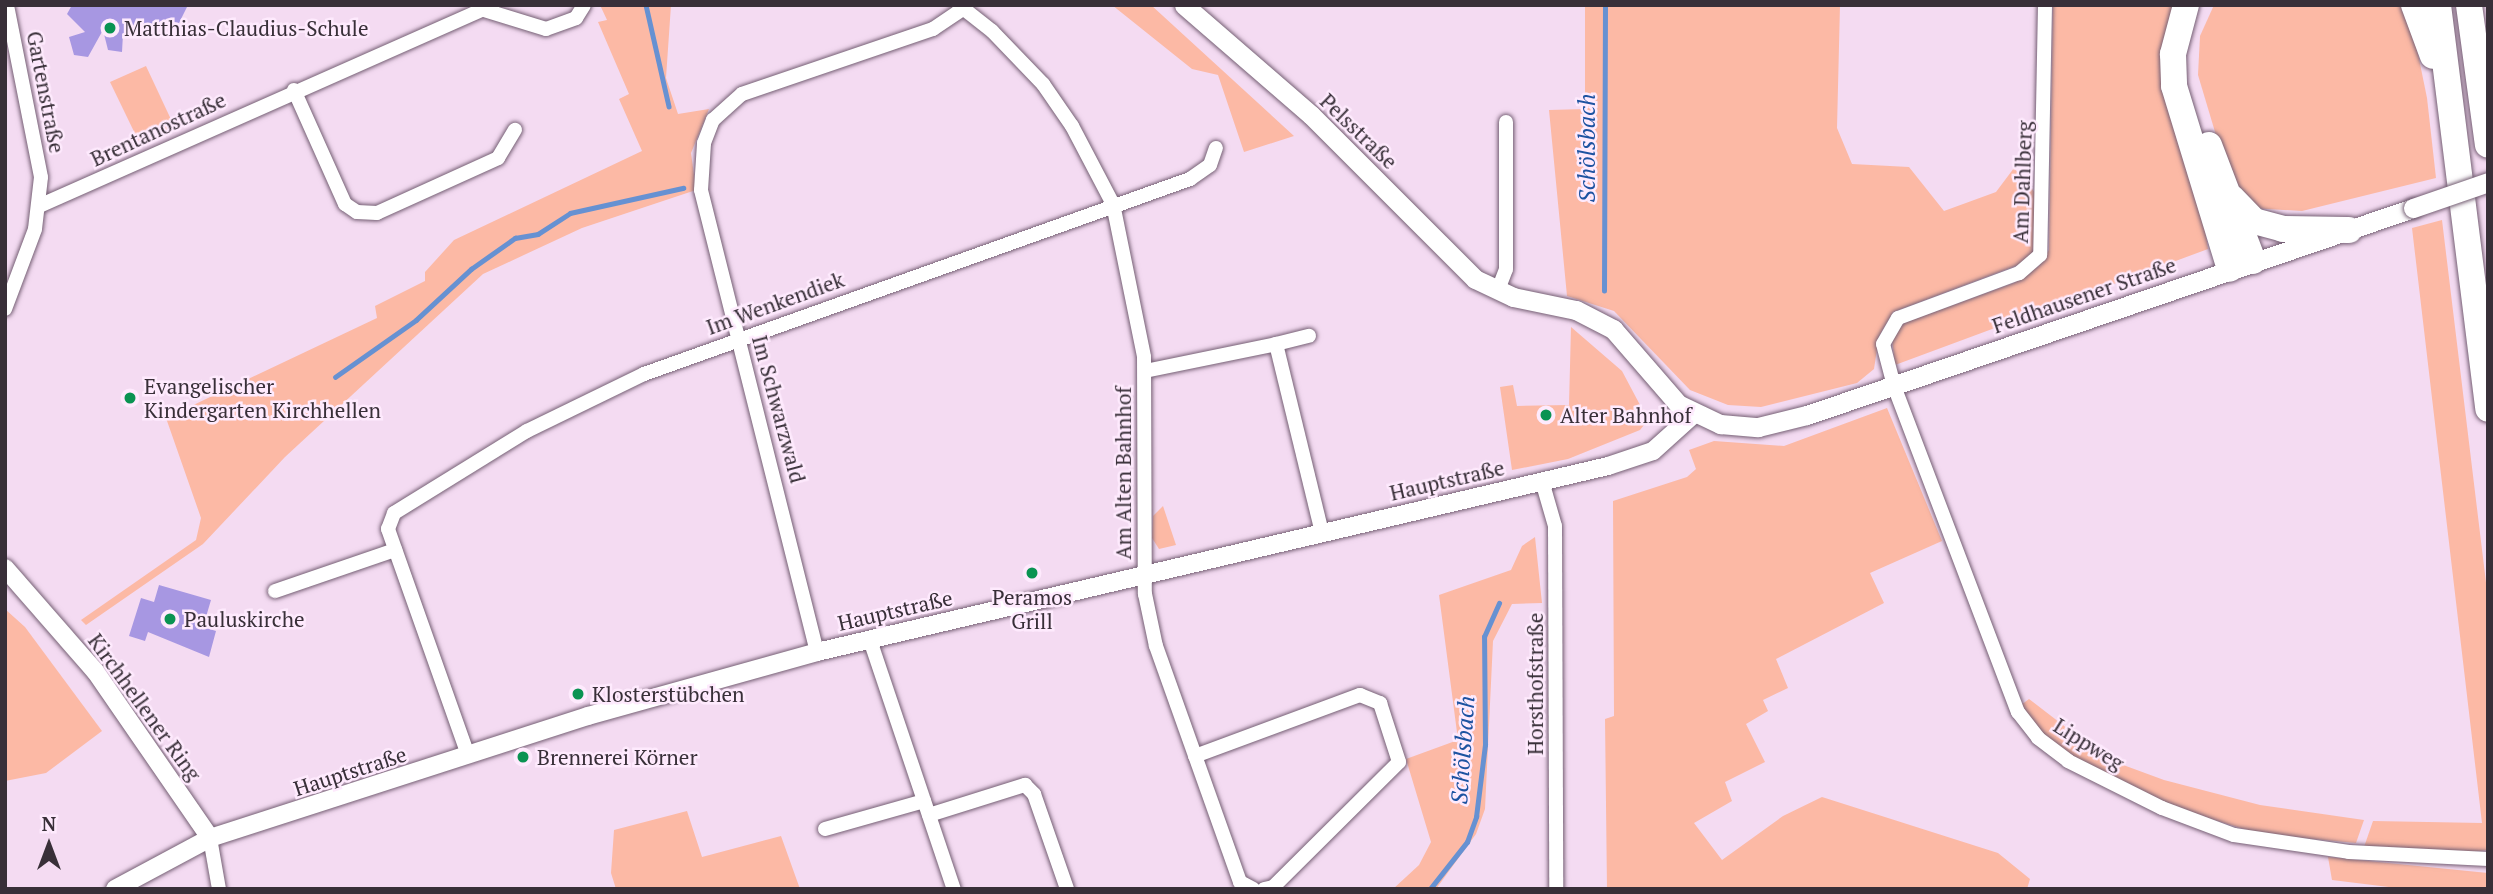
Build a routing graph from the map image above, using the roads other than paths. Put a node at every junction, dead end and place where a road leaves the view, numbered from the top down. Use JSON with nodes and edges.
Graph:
{"nodes":[{"id":1,"x":7,"y":5,"type":"edge"},
{"id":2,"x":584,"y":5,"type":"edge"},
{"id":3,"x":1185,"y":5,"type":"edge"},
{"id":4,"x":2045,"y":5,"type":"edge"},
{"id":5,"x":2186,"y":5,"type":"edge"},
{"id":6,"x":2205,"y":5,"type":"edge"},
{"id":7,"x":2414,"y":5,"type":"edge"},
{"id":8,"x":2438,"y":5,"type":"edge"},
{"id":9,"x":2469,"y":5,"type":"edge"},
{"id":10,"x":486,"y":7,"type":"edge"},
{"id":11,"x":961,"y":7,"type":"edge"},
{"id":12,"x":295,"y":90,"type":"junction"},
{"id":13,"x":1506,"y":122,"type":"dead end"},
{"id":14,"x":516,"y":130,"type":"dead end"},
{"id":15,"x":2488,"y":145,"type":"edge"},
{"id":16,"x":1216,"y":148,"type":"dead end"},
{"id":17,"x":2488,"y":182,"type":"edge"},
{"id":18,"x":2227,"y":193,"type":"junction"},
{"id":19,"x":1113,"y":204,"type":"junction"},
{"id":20,"x":39,"y":206,"type":"junction"},
{"id":21,"x":2468,"y":223,"type":"junction"},
{"id":22,"x":2349,"y":230,"type":"junction"},
{"id":23,"x":2242,"y":265,"type":"junction"},
{"id":24,"x":1498,"y":290,"type":"junction"},
{"id":25,"x":5,"y":309,"type":"edge"},
{"id":26,"x":1309,"y":336,"type":"dead end"},
{"id":27,"x":738,"y":339,"type":"junction"},
{"id":28,"x":1276,"y":344,"type":"junction"},
{"id":29,"x":1145,"y":371,"type":"junction"},
{"id":30,"x":1894,"y":386,"type":"junction"},
{"id":31,"x":2488,"y":409,"type":"edge"},
{"id":32,"x":1693,"y":415,"type":"junction"},
{"id":33,"x":1542,"y":481,"type":"junction"},
{"id":34,"x":1322,"y":533,"type":"junction"},
{"id":35,"x":395,"y":550,"type":"junction"},
{"id":36,"x":5,"y":568,"type":"edge"},
{"id":37,"x":1143,"y":576,"type":"junction"},
{"id":38,"x":275,"y":591,"type":"dead end"},
{"id":39,"x":870,"y":640,"type":"junction"},
{"id":40,"x":817,"y":652,"type":"junction"},
{"id":41,"x":468,"y":755,"type":"junction"},
{"id":42,"x":1195,"y":756,"type":"junction"},
{"id":43,"x":927,"y":808,"type":"junction"},
{"id":44,"x":825,"y":829,"type":"dead end"},
{"id":45,"x":210,"y":838,"type":"junction"},
{"id":46,"x":2488,"y":859,"type":"edge"},
{"id":47,"x":1243,"y":887,"type":"edge"},
{"id":48,"x":114,"y":889,"type":"edge"},
{"id":49,"x":219,"y":889,"type":"edge"},
{"id":50,"x":954,"y":889,"type":"edge"},
{"id":51,"x":1067,"y":889,"type":"edge"},
{"id":52,"x":1264,"y":889,"type":"edge"},
{"id":53,"x":1556,"y":889,"type":"edge"}],
"edges":[{"from":1,"to":20,"type":"street","name":"Gartenstraße"},
{"from":2,"to":10,"type":"street","name":"Brentanostraße"},
{"from":3,"to":24,"type":"main road","name":"Pelsstraße"},
{"from":4,"to":30,"type":"street","name":"Am Dahlberg"},
{"from":5,"to":23,"type":"highway"},
{"from":6,"to":18,"type":"highway"},
{"from":7,"to":21,"type":"highway"},
{"from":8,"to":21,"type":"highway"},
{"from":9,"to":15,"type":"highway"},
{"from":10,"to":12,"type":"street","name":"Brentanostraße"},
{"from":11,"to":19,"type":"street","name":"Am Alten Bahnhof"},
{"from":11,"to":27,"type":"street","name":"Im Schwarzwald"},
{"from":12,"to":14,"type":"street"},
{"from":12,"to":20,"type":"street","name":"Brentanostraße"},
{"from":13,"to":24,"type":"street"},
{"from":16,"to":19,"type":"street","name":"Im Wenkendiek"},
{"from":17,"to":22,"type":"main road","name":"Feldhausener Straße","bridge":true},
{"from":18,"to":22,"type":"highway"},
{"from":18,"to":23,"type":"highway"},
{"from":19,"to":27,"type":"street","name":"Im Wenkendiek"},
{"from":19,"to":29,"type":"street","name":"Am Alten Bahnhof"},
{"from":20,"to":25,"type":"street","name":"Gartenstraße"},
{"from":21,"to":31,"type":"highway"},
{"from":22,"to":23,"type":"main road","name":"Feldhausener Straße"},
{"from":23,"to":30,"type":"main road","name":"Feldhausener Straße"},
{"from":24,"to":32,"type":"main road","name":"Pelsstraße"},
{"from":26,"to":28,"type":"street","name":"Am Alten Bahnhof"},
{"from":27,"to":35,"type":"street","name":"Im Wenkendiek"},
{"from":27,"to":40,"type":"street","name":"Im Schwarzwald"},
{"from":28,"to":29,"type":"street","name":"Am Alten Bahnhof"},
{"from":28,"to":34,"type":"street"},
{"from":29,"to":37,"type":"street","name":"Am Alten Bahnhof"},
{"from":30,"to":32,"type":"main road","name":"Feldhausener Straße"},
{"from":30,"to":46,"type":"street","name":"Lippweg"},
{"from":32,"to":33,"type":"street","name":"Hauptstraße"},
{"from":33,"to":34,"type":"street","name":"Hauptstraße"},
{"from":33,"to":53,"type":"street","name":"Horsthofstraße"},
{"from":34,"to":37,"type":"street","name":"Hauptstraße"},
{"from":35,"to":38,"type":"street"},
{"from":35,"to":41,"type":"street","name":"Im Wenkendiek"},
{"from":36,"to":45,"type":"street","name":"Kirchhellener Ring"},
{"from":37,"to":39,"type":"street","name":"Hauptstraße"},
{"from":37,"to":42,"type":"street","name":"Am Alten Bahnhof"},
{"from":39,"to":40,"type":"street","name":"Hauptstraße"},
{"from":39,"to":43,"type":"street"},
{"from":40,"to":41,"type":"street","name":"Hauptstraße"},
{"from":41,"to":45,"type":"street","name":"Hauptstraße"},
{"from":42,"to":47,"type":"street","name":"Am Alten Bahnhof"},
{"from":42,"to":52,"type":"street"},
{"from":43,"to":44,"type":"street"},
{"from":43,"to":50,"type":"street"},
{"from":43,"to":51,"type":"street"},
{"from":45,"to":48,"type":"street","name":"Hauptstraße"},
{"from":45,"to":49,"type":"street","name":"Kirchhellener Ring"}]}
